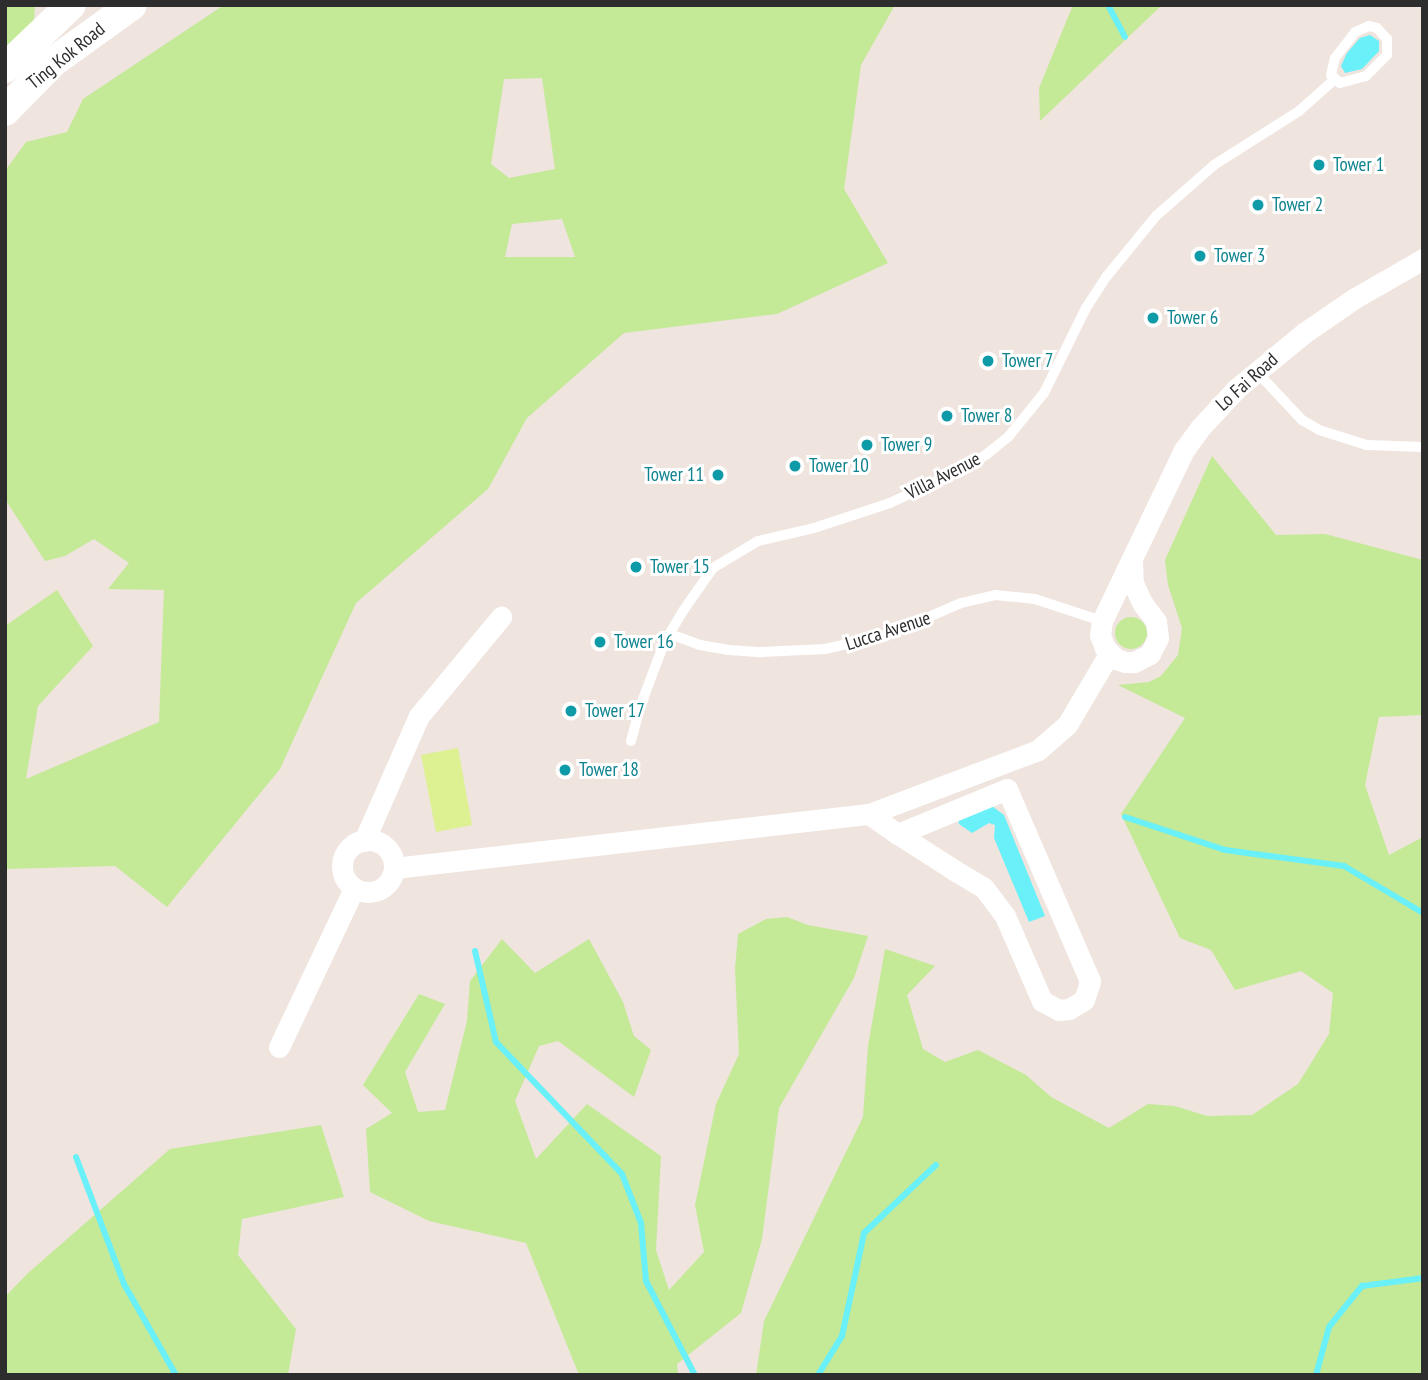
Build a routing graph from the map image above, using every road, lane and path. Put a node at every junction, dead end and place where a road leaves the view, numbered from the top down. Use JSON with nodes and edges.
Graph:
{"nodes":[{"id":1,"x":71,"y":5,"type":"edge"},
{"id":2,"x":132,"y":5,"type":"edge"},
{"id":3,"x":5,"y":68,"type":"edge"},
{"id":4,"x":1334,"y":80,"type":"junction"},
{"id":5,"x":5,"y":111,"type":"edge"},
{"id":6,"x":1423,"y":259,"type":"edge"},
{"id":7,"x":1256,"y":371,"type":"junction"},
{"id":8,"x":1423,"y":447,"type":"edge"},
{"id":9,"x":1132,"y":560,"type":"junction"},
{"id":10,"x":501,"y":617,"type":"dead end"},
{"id":11,"x":1102,"y":621,"type":"junction"},
{"id":12,"x":670,"y":634,"type":"junction"},
{"id":13,"x":1109,"y":654,"type":"junction"},
{"id":14,"x":631,"y":741,"type":"dead end"},
{"id":15,"x":869,"y":814,"type":"junction"},
{"id":16,"x":898,"y":834,"type":"junction"},
{"id":17,"x":363,"y":841,"type":"junction"},
{"id":18,"x":394,"y":868,"type":"junction"},
{"id":19,"x":354,"y":888,"type":"junction"},
{"id":20,"x":279,"y":1046,"type":"dead end"}],
"edges":[{"from":1,"to":3,"type":"main road","name":"Ting Kok Road"},
{"from":2,"to":5,"type":"main road","name":"Ting Kok Road"},
{"from":4,"to":4,"type":"lane"},
{"from":4,"to":12,"type":"lane","name":"Villa Avenue"},
{"from":6,"to":7,"type":"street","name":"Lo Fai Road"},
{"from":7,"to":8,"type":"lane"},
{"from":7,"to":9,"type":"street","name":"Lo Fai Road"},
{"from":9,"to":11,"type":"street","name":"Lo Fai Road"},
{"from":9,"to":13,"type":"street"},
{"from":10,"to":17,"type":"street"},
{"from":11,"to":12,"type":"lane","name":"Lucca Avenue"},
{"from":11,"to":13,"type":"street"},
{"from":12,"to":14,"type":"lane","name":"Villa Avenue"},
{"from":13,"to":15,"type":"street"},
{"from":15,"to":16,"type":"street"},
{"from":15,"to":18,"type":"street"},
{"from":16,"to":16,"type":"street"},
{"from":17,"to":18,"type":"street"},
{"from":17,"to":19,"type":"street"},
{"from":18,"to":19,"type":"street"},
{"from":19,"to":20,"type":"street"}]}
